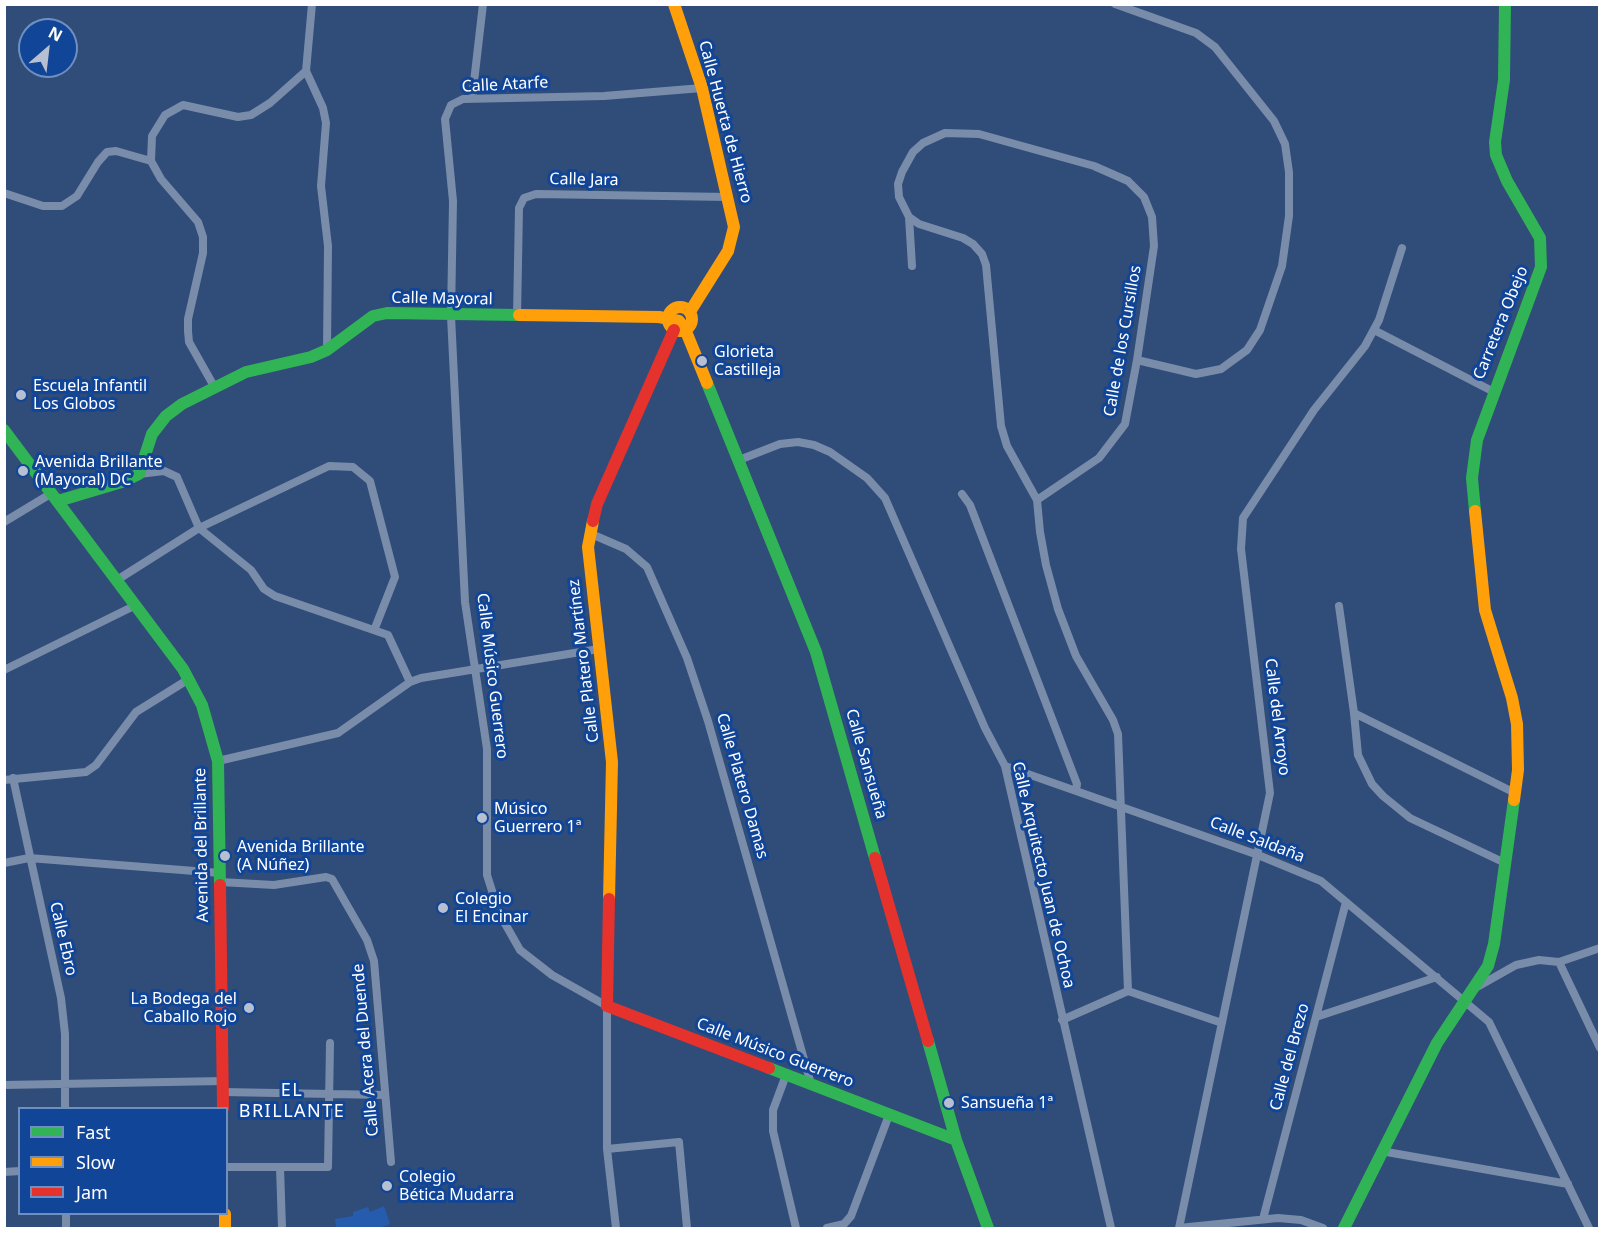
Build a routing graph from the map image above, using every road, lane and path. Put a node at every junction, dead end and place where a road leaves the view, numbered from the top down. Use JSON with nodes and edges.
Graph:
{"nodes":[{"id":1,"x":312,"y":4,"type":"edge"},
{"id":2,"x":483,"y":4,"type":"edge"},
{"id":3,"x":674,"y":4,"type":"edge"},
{"id":4,"x":1115,"y":4,"type":"edge"},
{"id":5,"x":1505,"y":4,"type":"edge"},
{"id":6,"x":306,"y":71,"type":"junction"},
{"id":7,"x":702,"y":88,"type":"junction"},
{"id":8,"x":472,"y":99,"type":"junction"},
{"id":9,"x":151,"y":161,"type":"junction"},
{"id":10,"x":4,"y":193,"type":"edge"},
{"id":11,"x":728,"y":197,"type":"junction"},
{"id":12,"x":909,"y":217,"type":"junction"},
{"id":13,"x":1402,"y":248,"type":"dead end"},
{"id":14,"x":912,"y":266,"type":"dead end"},
{"id":15,"x":691,"y":310,"type":"junction"},
{"id":16,"x":451,"y":316,"type":"junction"},
{"id":17,"x":516,"y":317,"type":"junction"},
{"id":18,"x":677,"y":324,"type":"junction"},
{"id":19,"x":1374,"y":330,"type":"junction"},
{"id":20,"x":327,"y":350,"type":"junction"},
{"id":21,"x":1137,"y":360,"type":"junction"},
{"id":22,"x":215,"y":388,"type":"junction"},
{"id":23,"x":1494,"y":392,"type":"junction"},
{"id":24,"x":4,"y":430,"type":"edge"},
{"id":25,"x":739,"y":460,"type":"junction"},
{"id":26,"x":139,"y":474,"type":"junction"},
{"id":27,"x":962,"y":494,"type":"dead end"},
{"id":28,"x":55,"y":497,"type":"junction"},
{"id":29,"x":1037,"y":500,"type":"junction"},
{"id":30,"x":4,"y":522,"type":"edge"},
{"id":31,"x":199,"y":528,"type":"junction"},
{"id":32,"x":589,"y":533,"type":"junction"},
{"id":33,"x":117,"y":580,"type":"junction"},
{"id":34,"x":136,"y":605,"type":"junction"},
{"id":35,"x":1339,"y":606,"type":"dead end"},
{"id":36,"x":375,"y":628,"type":"junction"},
{"id":37,"x":599,"y":649,"type":"junction"},
{"id":38,"x":475,"y":669,"type":"junction"},
{"id":39,"x":4,"y":670,"type":"edge"},
{"id":40,"x":189,"y":679,"type":"junction"},
{"id":41,"x":410,"y":682,"type":"junction"},
{"id":42,"x":1354,"y":713,"type":"junction"},
{"id":43,"x":218,"y":761,"type":"junction"},
{"id":44,"x":1005,"y":766,"type":"junction"},
{"id":45,"x":9,"y":779,"type":"edge"},
{"id":46,"x":1077,"y":790,"type":"junction"},
{"id":47,"x":1515,"y":792,"type":"junction"},
{"id":48,"x":1121,"y":806,"type":"junction"},
{"id":49,"x":1258,"y":855,"type":"junction"},
{"id":50,"x":29,"y":858,"type":"junction"},
{"id":51,"x":4,"y":863,"type":"edge"},
{"id":52,"x":1505,"y":863,"type":"junction"},
{"id":53,"x":220,"y":878,"type":"junction"},
{"id":54,"x":1346,"y":902,"type":"junction"},
{"id":55,"x":1599,"y":948,"type":"edge"},
{"id":56,"x":1560,"y":962,"type":"junction"},
{"id":57,"x":1437,"y":977,"type":"junction"},
{"id":58,"x":1475,"y":988,"type":"junction"},
{"id":59,"x":1128,"y":991,"type":"junction"},
{"id":60,"x":1465,"y":1000,"type":"junction"},
{"id":61,"x":607,"y":1006,"type":"junction"},
{"id":62,"x":1316,"y":1017,"type":"junction"},
{"id":63,"x":1062,"y":1020,"type":"junction"},
{"id":64,"x":1222,"y":1023,"type":"junction"},
{"id":65,"x":330,"y":1043,"type":"dead end"},
{"id":66,"x":1599,"y":1048,"type":"edge"},
{"id":67,"x":786,"y":1075,"type":"junction"},
{"id":68,"x":64,"y":1084,"type":"junction"},
{"id":69,"x":811,"y":1084,"type":"junction"},
{"id":70,"x":4,"y":1085,"type":"edge"},
{"id":71,"x":223,"y":1086,"type":"junction"},
{"id":72,"x":329,"y":1094,"type":"junction"},
{"id":73,"x":385,"y":1095,"type":"junction"},
{"id":74,"x":65,"y":1107,"type":"edge"},
{"id":75,"x":223,"y":1107,"type":"edge"},
{"id":76,"x":889,"y":1114,"type":"junction"},
{"id":77,"x":956,"y":1140,"type":"junction"},
{"id":78,"x":607,"y":1149,"type":"junction"},
{"id":79,"x":1382,"y":1151,"type":"junction"},
{"id":80,"x":391,"y":1162,"type":"dead end"},
{"id":81,"x":228,"y":1167,"type":"edge"},
{"id":82,"x":280,"y":1167,"type":"junction"},
{"id":83,"x":1568,"y":1184,"type":"junction"},
{"id":84,"x":1263,"y":1219,"type":"junction"},
{"id":85,"x":282,"y":1228,"type":"edge"},
{"id":86,"x":616,"y":1228,"type":"edge"},
{"id":87,"x":687,"y":1228,"type":"edge"},
{"id":88,"x":796,"y":1228,"type":"edge"},
{"id":89,"x":827,"y":1228,"type":"edge"},
{"id":90,"x":988,"y":1228,"type":"edge"},
{"id":91,"x":1111,"y":1228,"type":"edge"},
{"id":92,"x":1179,"y":1228,"type":"edge"},
{"id":93,"x":1323,"y":1228,"type":"edge"},
{"id":94,"x":1344,"y":1228,"type":"edge"},
{"id":95,"x":1589,"y":1228,"type":"edge"}],
"edges":[{"from":1,"to":6,"type":"street"},
{"from":2,"to":8,"type":"street"},
{"from":3,"to":7,"type":"street","name":"Calle Huerta de Hierro"},
{"from":4,"to":21,"type":"street"},
{"from":5,"to":23,"type":"street","name":"Carretera Obejo"},
{"from":6,"to":9,"type":"street"},
{"from":6,"to":20,"type":"street"},
{"from":7,"to":8,"type":"street","name":"Calle Atarfe"},
{"from":7,"to":11,"type":"street","name":"Calle Huerta de Hierro"},
{"from":8,"to":16,"type":"street","name":"Calle Atarfe"},
{"from":9,"to":10,"type":"street"},
{"from":9,"to":22,"type":"street"},
{"from":11,"to":15,"type":"street","name":"Calle Huerta de Hierro"},
{"from":11,"to":17,"type":"street","name":"Calle Jara"},
{"from":12,"to":14,"type":"street","name":"Calle de los Cursillos"},
{"from":12,"to":21,"type":"street","name":"Calle de los Cursillos"},
{"from":12,"to":29,"type":"street"},
{"from":13,"to":19,"type":"street","name":"Calle del Arroyo"},
{"from":15,"to":18,"type":"street","name":"Calle Huerta de Hierro"},
{"from":15,"to":18,"type":"street","name":"Calle Mayoral"},
{"from":16,"to":17,"type":"street","name":"Calle Mayoral"},
{"from":16,"to":20,"type":"street","name":"Calle Mayoral"},
{"from":16,"to":38,"type":"street","name":"Calle Músico Guerrero"},
{"from":17,"to":18,"type":"street","name":"Calle Mayoral"},
{"from":18,"to":25,"type":"street","name":"Calle Sansueña"},
{"from":18,"to":32,"type":"street","name":"Calle Platero Martínez"},
{"from":19,"to":23,"type":"street","name":"Carretera Obejo"},
{"from":19,"to":49,"type":"street","name":"Calle del Arroyo"},
{"from":20,"to":22,"type":"street","name":"Calle Mayoral"},
{"from":21,"to":29,"type":"street","name":"Calle de los Cursillos"},
{"from":22,"to":26,"type":"street","name":"Calle Mayoral"},
{"from":23,"to":47,"type":"street"},
{"from":24,"to":28,"type":"street","name":"Avenida del Brillante"},
{"from":25,"to":44,"type":"street","name":"Calle Arquitecto Juan de Ochoa"},
{"from":25,"to":77,"type":"street","name":"Calle Sansueña"},
{"from":26,"to":28,"type":"street"},
{"from":26,"to":31,"type":"street"},
{"from":27,"to":46,"type":"street"},
{"from":28,"to":30,"type":"street"},
{"from":28,"to":33,"type":"street","name":"Avenida del Brillante"},
{"from":29,"to":48,"type":"street"},
{"from":31,"to":33,"type":"street"},
{"from":31,"to":36,"type":"street"},
{"from":31,"to":36,"type":"street"},
{"from":32,"to":37,"type":"street","name":"Calle Platero Martínez"},
{"from":32,"to":69,"type":"street","name":"Calle Platero Damas"},
{"from":33,"to":34,"type":"street","name":"Avenida del Brillante"},
{"from":34,"to":39,"type":"street"},
{"from":34,"to":40,"type":"street","name":"Avenida del Brillante"},
{"from":35,"to":42,"type":"street"},
{"from":36,"to":41,"type":"street"},
{"from":37,"to":38,"type":"street"},
{"from":37,"to":61,"type":"street","name":"Calle Platero Martínez"},
{"from":38,"to":41,"type":"street"},
{"from":38,"to":61,"type":"street","name":"Calle Músico Guerrero"},
{"from":40,"to":43,"type":"street","name":"Avenida del Brillante"},
{"from":40,"to":45,"type":"street"},
{"from":41,"to":43,"type":"street"},
{"from":42,"to":47,"type":"street"},
{"from":42,"to":52,"type":"street"},
{"from":43,"to":53,"type":"street","name":"Avenida del Brillante"},
{"from":44,"to":46,"type":"street","name":"Calle Saldaña"},
{"from":44,"to":63,"type":"street","name":"Calle Arquitecto Juan de Ochoa"},
{"from":45,"to":50,"type":"street","name":"Calle Ebro"},
{"from":46,"to":48,"type":"street","name":"Calle Saldaña"},
{"from":47,"to":52,"type":"street"},
{"from":48,"to":49,"type":"street","name":"Calle Saldaña"},
{"from":48,"to":59,"type":"street"},
{"from":49,"to":54,"type":"street","name":"Calle Saldaña"},
{"from":49,"to":64,"type":"street","name":"Calle del Arroyo"},
{"from":50,"to":51,"type":"street"},
{"from":50,"to":53,"type":"street"},
{"from":50,"to":68,"type":"street","name":"Calle Ebro"},
{"from":52,"to":58,"type":"street"},
{"from":53,"to":71,"type":"street","name":"Avenida del Brillante"},
{"from":53,"to":73,"type":"street","name":"Calle Acera del Duende"},
{"from":54,"to":57,"type":"street","name":"Calle Saldaña"},
{"from":54,"to":62,"type":"street","name":"Calle del Brezo"},
{"from":55,"to":56,"type":"street"},
{"from":56,"to":58,"type":"street"},
{"from":56,"to":66,"type":"street"},
{"from":57,"to":60,"type":"street","name":"Calle Saldaña"},
{"from":57,"to":62,"type":"street"},
{"from":58,"to":60,"type":"street"},
{"from":59,"to":63,"type":"street"},
{"from":59,"to":64,"type":"street"},
{"from":60,"to":79,"type":"street"},
{"from":60,"to":83,"type":"street","name":"Calle Saldaña"},
{"from":61,"to":67,"type":"street","name":"Calle Músico Guerrero"},
{"from":61,"to":78,"type":"street"},
{"from":62,"to":84,"type":"street","name":"Calle del Brezo"},
{"from":63,"to":91,"type":"street","name":"Calle Arquitecto Juan de Ochoa"},
{"from":64,"to":92,"type":"street","name":"Calle del Arroyo"},
{"from":65,"to":72,"type":"street"},
{"from":67,"to":69,"type":"street","name":"Calle Músico Guerrero"},
{"from":67,"to":88,"type":"street"},
{"from":68,"to":70,"type":"street"},
{"from":68,"to":71,"type":"street"},
{"from":68,"to":74,"type":"street","name":"Calle Ebro"},
{"from":69,"to":76,"type":"street","name":"Calle Músico Guerrero"},
{"from":71,"to":72,"type":"street"},
{"from":71,"to":75,"type":"street","name":"Avenida del Brillante"},
{"from":72,"to":73,"type":"street"},
{"from":72,"to":82,"type":"street"},
{"from":73,"to":80,"type":"street","name":"Calle Acera del Duende"},
{"from":76,"to":77,"type":"street","name":"Calle Músico Guerrero"},
{"from":76,"to":89,"type":"street"},
{"from":77,"to":90,"type":"street","name":"Calle Sansueña"},
{"from":78,"to":86,"type":"street"},
{"from":78,"to":87,"type":"street"},
{"from":79,"to":83,"type":"street"},
{"from":79,"to":94,"type":"street"},
{"from":81,"to":82,"type":"street"},
{"from":82,"to":85,"type":"street"},
{"from":83,"to":95,"type":"street","name":"Calle Saldaña"},
{"from":84,"to":92,"type":"street"},
{"from":84,"to":93,"type":"street"}]}
